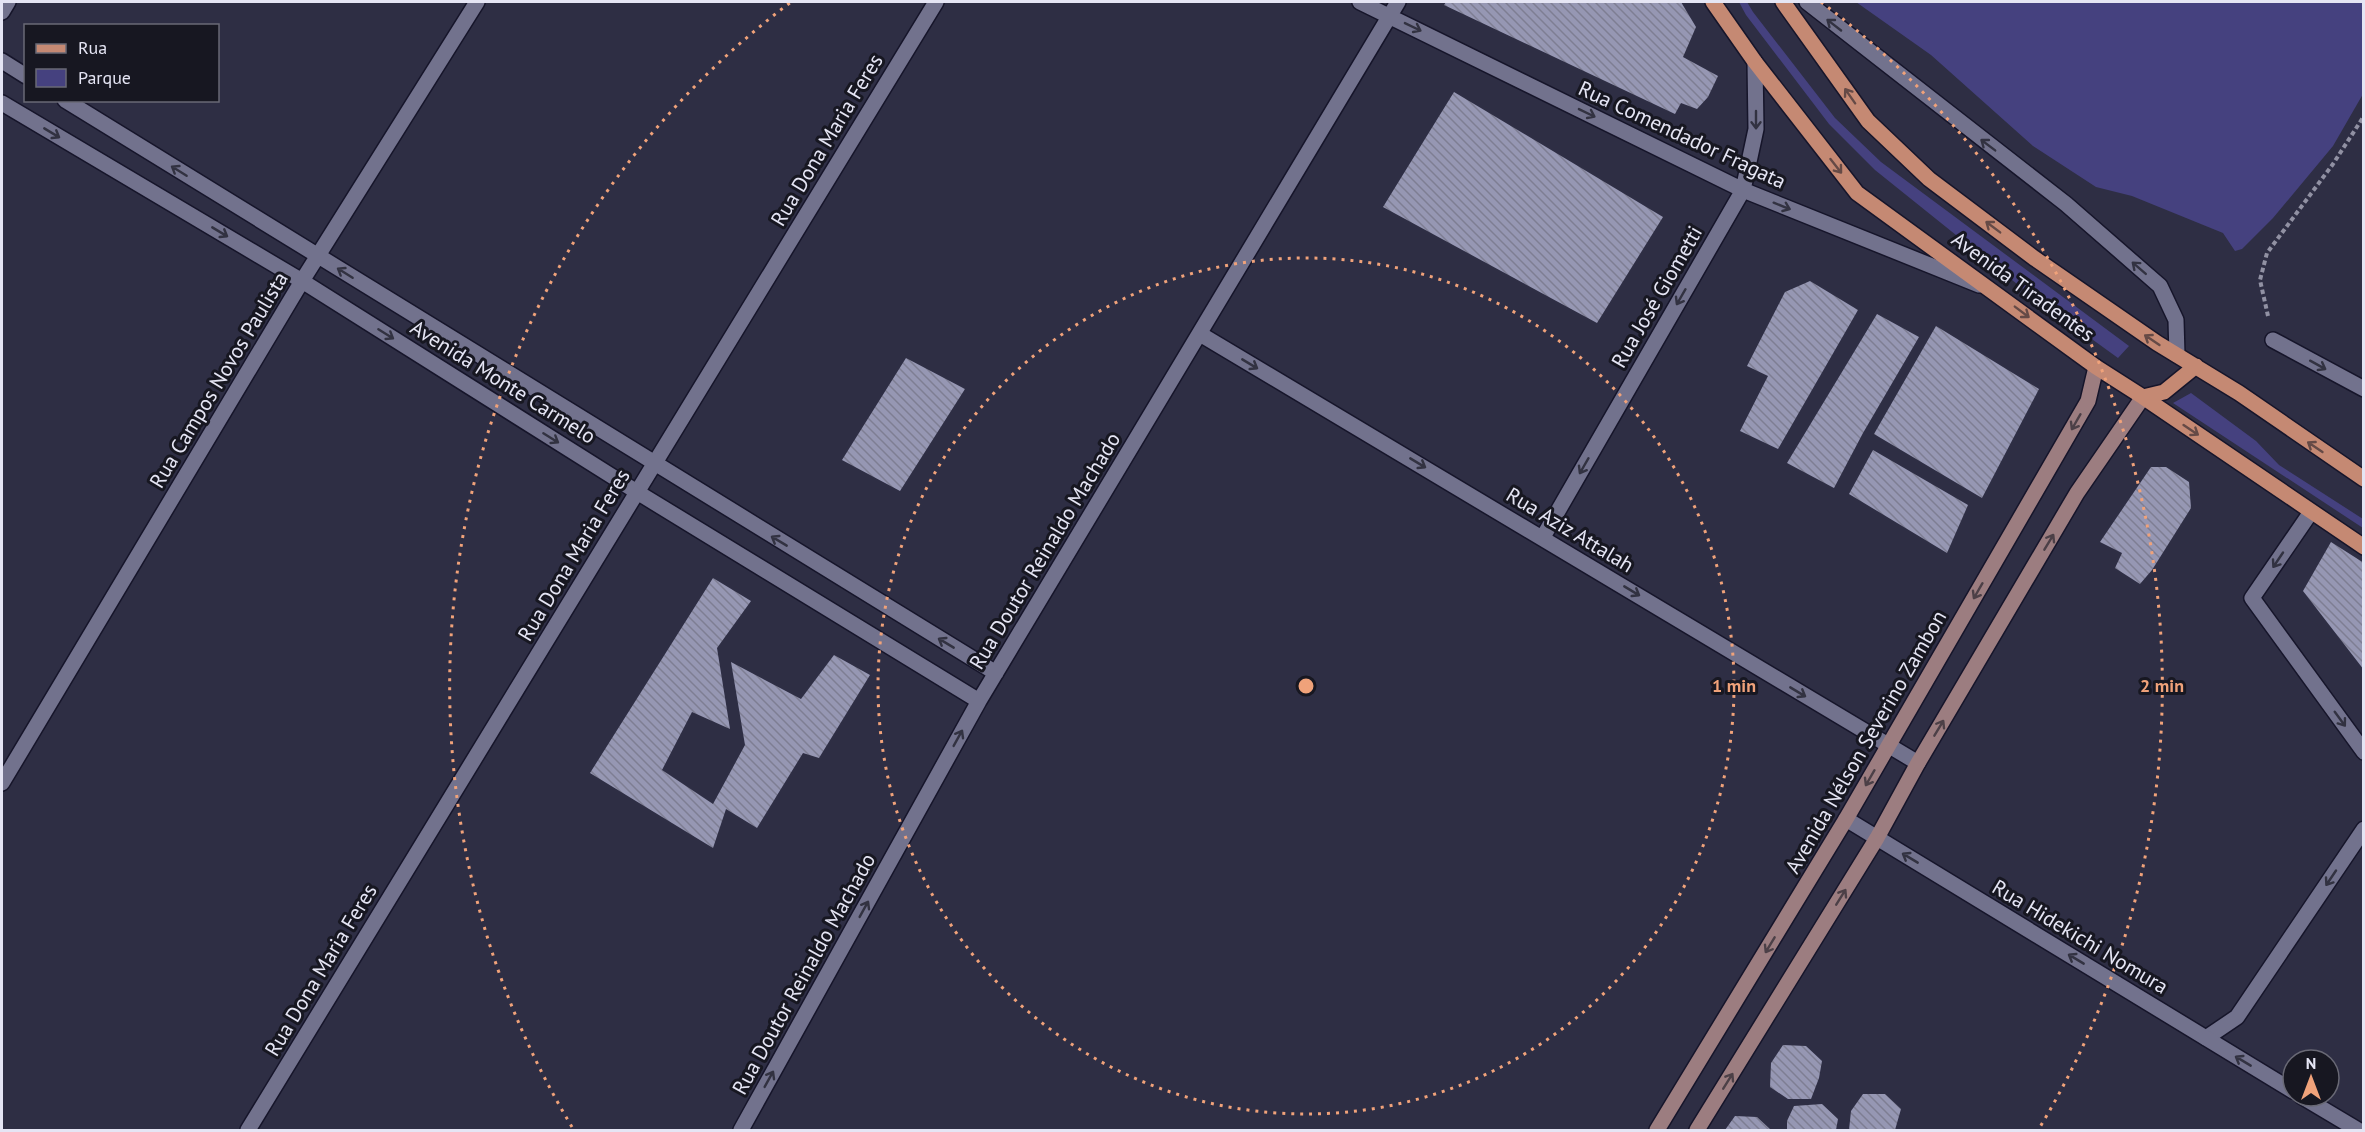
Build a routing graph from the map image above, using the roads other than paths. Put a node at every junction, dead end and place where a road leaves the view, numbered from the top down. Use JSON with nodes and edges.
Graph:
{"nodes":[{"id":1,"x":8,"y":2,"type":"edge"},
{"id":2,"x":477,"y":2,"type":"edge"},
{"id":3,"x":936,"y":2,"type":"edge"},
{"id":4,"x":1360,"y":2,"type":"edge"},
{"id":5,"x":1398,"y":2,"type":"edge"},
{"id":6,"x":1713,"y":2,"type":"edge"},
{"id":7,"x":1783,"y":2,"type":"edge"},
{"id":8,"x":1807,"y":2,"type":"edge"},
{"id":9,"x":2,"y":12,"type":"edge"},
{"id":10,"x":1389,"y":15,"type":"junction"},
{"id":11,"x":2,"y":61,"type":"edge"},
{"id":12,"x":1755,"y":62,"type":"junction"},
{"id":13,"x":24,"y":75,"type":"edge"},
{"id":14,"x":68,"y":102,"type":"edge"},
{"id":15,"x":2,"y":103,"type":"edge"},
{"id":16,"x":1743,"y":190,"type":"junction"},
{"id":17,"x":318,"y":256,"type":"junction"},
{"id":18,"x":302,"y":281,"type":"junction"},
{"id":19,"x":1993,"y":291,"type":"junction"},
{"id":20,"x":1200,"y":334,"type":"junction"},
{"id":21,"x":2273,"y":340,"type":"road end"},
{"id":22,"x":2177,"y":355,"type":"junction"},
{"id":23,"x":2196,"y":366,"type":"junction"},
{"id":24,"x":2096,"y":367,"type":"junction"},
{"id":25,"x":2364,"y":389,"type":"edge"},
{"id":26,"x":2143,"y":397,"type":"junction"},
{"id":27,"x":655,"y":465,"type":"junction"},
{"id":28,"x":2364,"y":479,"type":"edge"},
{"id":29,"x":637,"y":492,"type":"junction"},
{"id":30,"x":2311,"y":512,"type":"junction"},
{"id":31,"x":1543,"y":537,"type":"junction"},
{"id":32,"x":2364,"y":547,"type":"edge"},
{"id":33,"x":996,"y":673,"type":"junction"},
{"id":34,"x":979,"y":701,"type":"junction"},
{"id":35,"x":1888,"y":747,"type":"junction"},
{"id":36,"x":2364,"y":752,"type":"edge"},
{"id":37,"x":1918,"y":763,"type":"junction"},
{"id":38,"x":2,"y":783,"type":"edge"},
{"id":39,"x":1846,"y":819,"type":"junction"},
{"id":40,"x":2364,"y":830,"type":"edge"},
{"id":41,"x":1877,"y":838,"type":"junction"},
{"id":42,"x":2206,"y":1038,"type":"junction"},
{"id":43,"x":2281,"y":1084,"type":"edge"},
{"id":44,"x":2321,"y":1108,"type":"edge"},
{"id":45,"x":248,"y":1131,"type":"edge"},
{"id":46,"x":741,"y":1131,"type":"edge"},
{"id":47,"x":1657,"y":1131,"type":"edge"},
{"id":48,"x":1697,"y":1131,"type":"edge"},
{"id":49,"x":2358,"y":1131,"type":"edge"}],
"edges":[{"from":1,"to":9,"type":"street"},
{"from":2,"to":17,"type":"street","name":"Rua Campos Novos Paulista"},
{"from":3,"to":27,"type":"street","name":"Rua Dona Maria Feres"},
{"from":4,"to":10,"type":"street","name":"Rua Comendador Fragata"},
{"from":5,"to":10,"type":"street","name":"Rua Doutor Reinaldo Machado"},
{"from":6,"to":12,"type":"main road","name":"Avenida Tiradentes"},
{"from":22,"to":7,"type":"main road","name":"Avenida Tiradentes","one_way":true},
{"from":22,"to":8,"type":"street","one_way":true},
{"from":10,"to":16,"type":"street","name":"Rua Comendador Fragata","one_way":true},
{"from":10,"to":20,"type":"street","name":"Rua Doutor Reinaldo Machado"},
{"from":11,"to":13,"type":"street"},
{"from":12,"to":16,"type":"street","name":"Rua José Giometti","one_way":true},
{"from":12,"to":19,"type":"main road","name":"Avenida Tiradentes","one_way":true},
{"from":17,"to":14,"type":"street","name":"Avenida Monte Carmelo","one_way":true},
{"from":15,"to":18,"type":"street","name":"Avenida Monte Carmelo","one_way":true},
{"from":16,"to":19,"type":"street","name":"Rua Comendador Fragata","one_way":true},
{"from":16,"to":31,"type":"street","name":"Rua José Giometti","one_way":true},
{"from":17,"to":18,"type":"street","name":"Rua Campos Novos Paulista"},
{"from":27,"to":17,"type":"street","name":"Avenida Monte Carmelo","one_way":true},
{"from":18,"to":29,"type":"street","name":"Avenida Monte Carmelo","one_way":true},
{"from":18,"to":38,"type":"street","name":"Rua Campos Novos Paulista"},
{"from":19,"to":24,"type":"main road","name":"Avenida Tiradentes","one_way":true},
{"from":20,"to":31,"type":"street","name":"Rua Aziz Attalah","one_way":true},
{"from":20,"to":33,"type":"street","name":"Rua Doutor Reinaldo Machado"},
{"from":21,"to":25,"type":"street","one_way":true},
{"from":22,"to":23,"type":"main road","name":"Avenida Tiradentes"},
{"from":23,"to":26,"type":"main road"},
{"from":28,"to":23,"type":"main road","name":"Avenida Tiradentes","one_way":true},
{"from":24,"to":26,"type":"main road","name":"Avenida Tiradentes"},
{"from":24,"to":35,"type":"main road","name":"Avenida Nélson Severino Zambon","one_way":true},
{"from":26,"to":30,"type":"main road","name":"Avenida Tiradentes","one_way":true},
{"from":37,"to":26,"type":"main road","one_way":true},
{"from":27,"to":29,"type":"street","name":"Rua Dona Maria Feres"},
{"from":33,"to":27,"type":"street","name":"Avenida Monte Carmelo","one_way":true},
{"from":29,"to":34,"type":"street","name":"Avenida Monte Carmelo"},
{"from":29,"to":45,"type":"street","name":"Rua Dona Maria Feres"},
{"from":30,"to":32,"type":"main road","name":"Avenida Tiradentes"},
{"from":30,"to":36,"type":"street","one_way":true},
{"from":31,"to":35,"type":"street","name":"Rua Aziz Attalah","one_way":true},
{"from":33,"to":34,"type":"street","name":"Rua Doutor Reinaldo Machado"},
{"from":46,"to":34,"type":"street","name":"Rua Doutor Reinaldo Machado","one_way":true},
{"from":35,"to":37,"type":"street","name":"Rua Aziz Attalah"},
{"from":35,"to":39,"type":"main road","name":"Avenida Nélson Severino Zambon","one_way":true},
{"from":37,"to":41,"type":"main road"},
{"from":39,"to":41,"type":"street","name":"Rua Hidekichi Nomura"},
{"from":39,"to":47,"type":"main road","name":"Avenida Nélson Severino Zambon","one_way":true},
{"from":40,"to":42,"type":"street","one_way":true},
{"from":42,"to":41,"type":"street","name":"Rua Hidekichi Nomura","one_way":true},
{"from":48,"to":41,"type":"main road","one_way":true},
{"from":43,"to":42,"type":"street","name":"Rua Hidekichi Nomura","one_way":true},
{"from":44,"to":49,"type":"street"}]}
